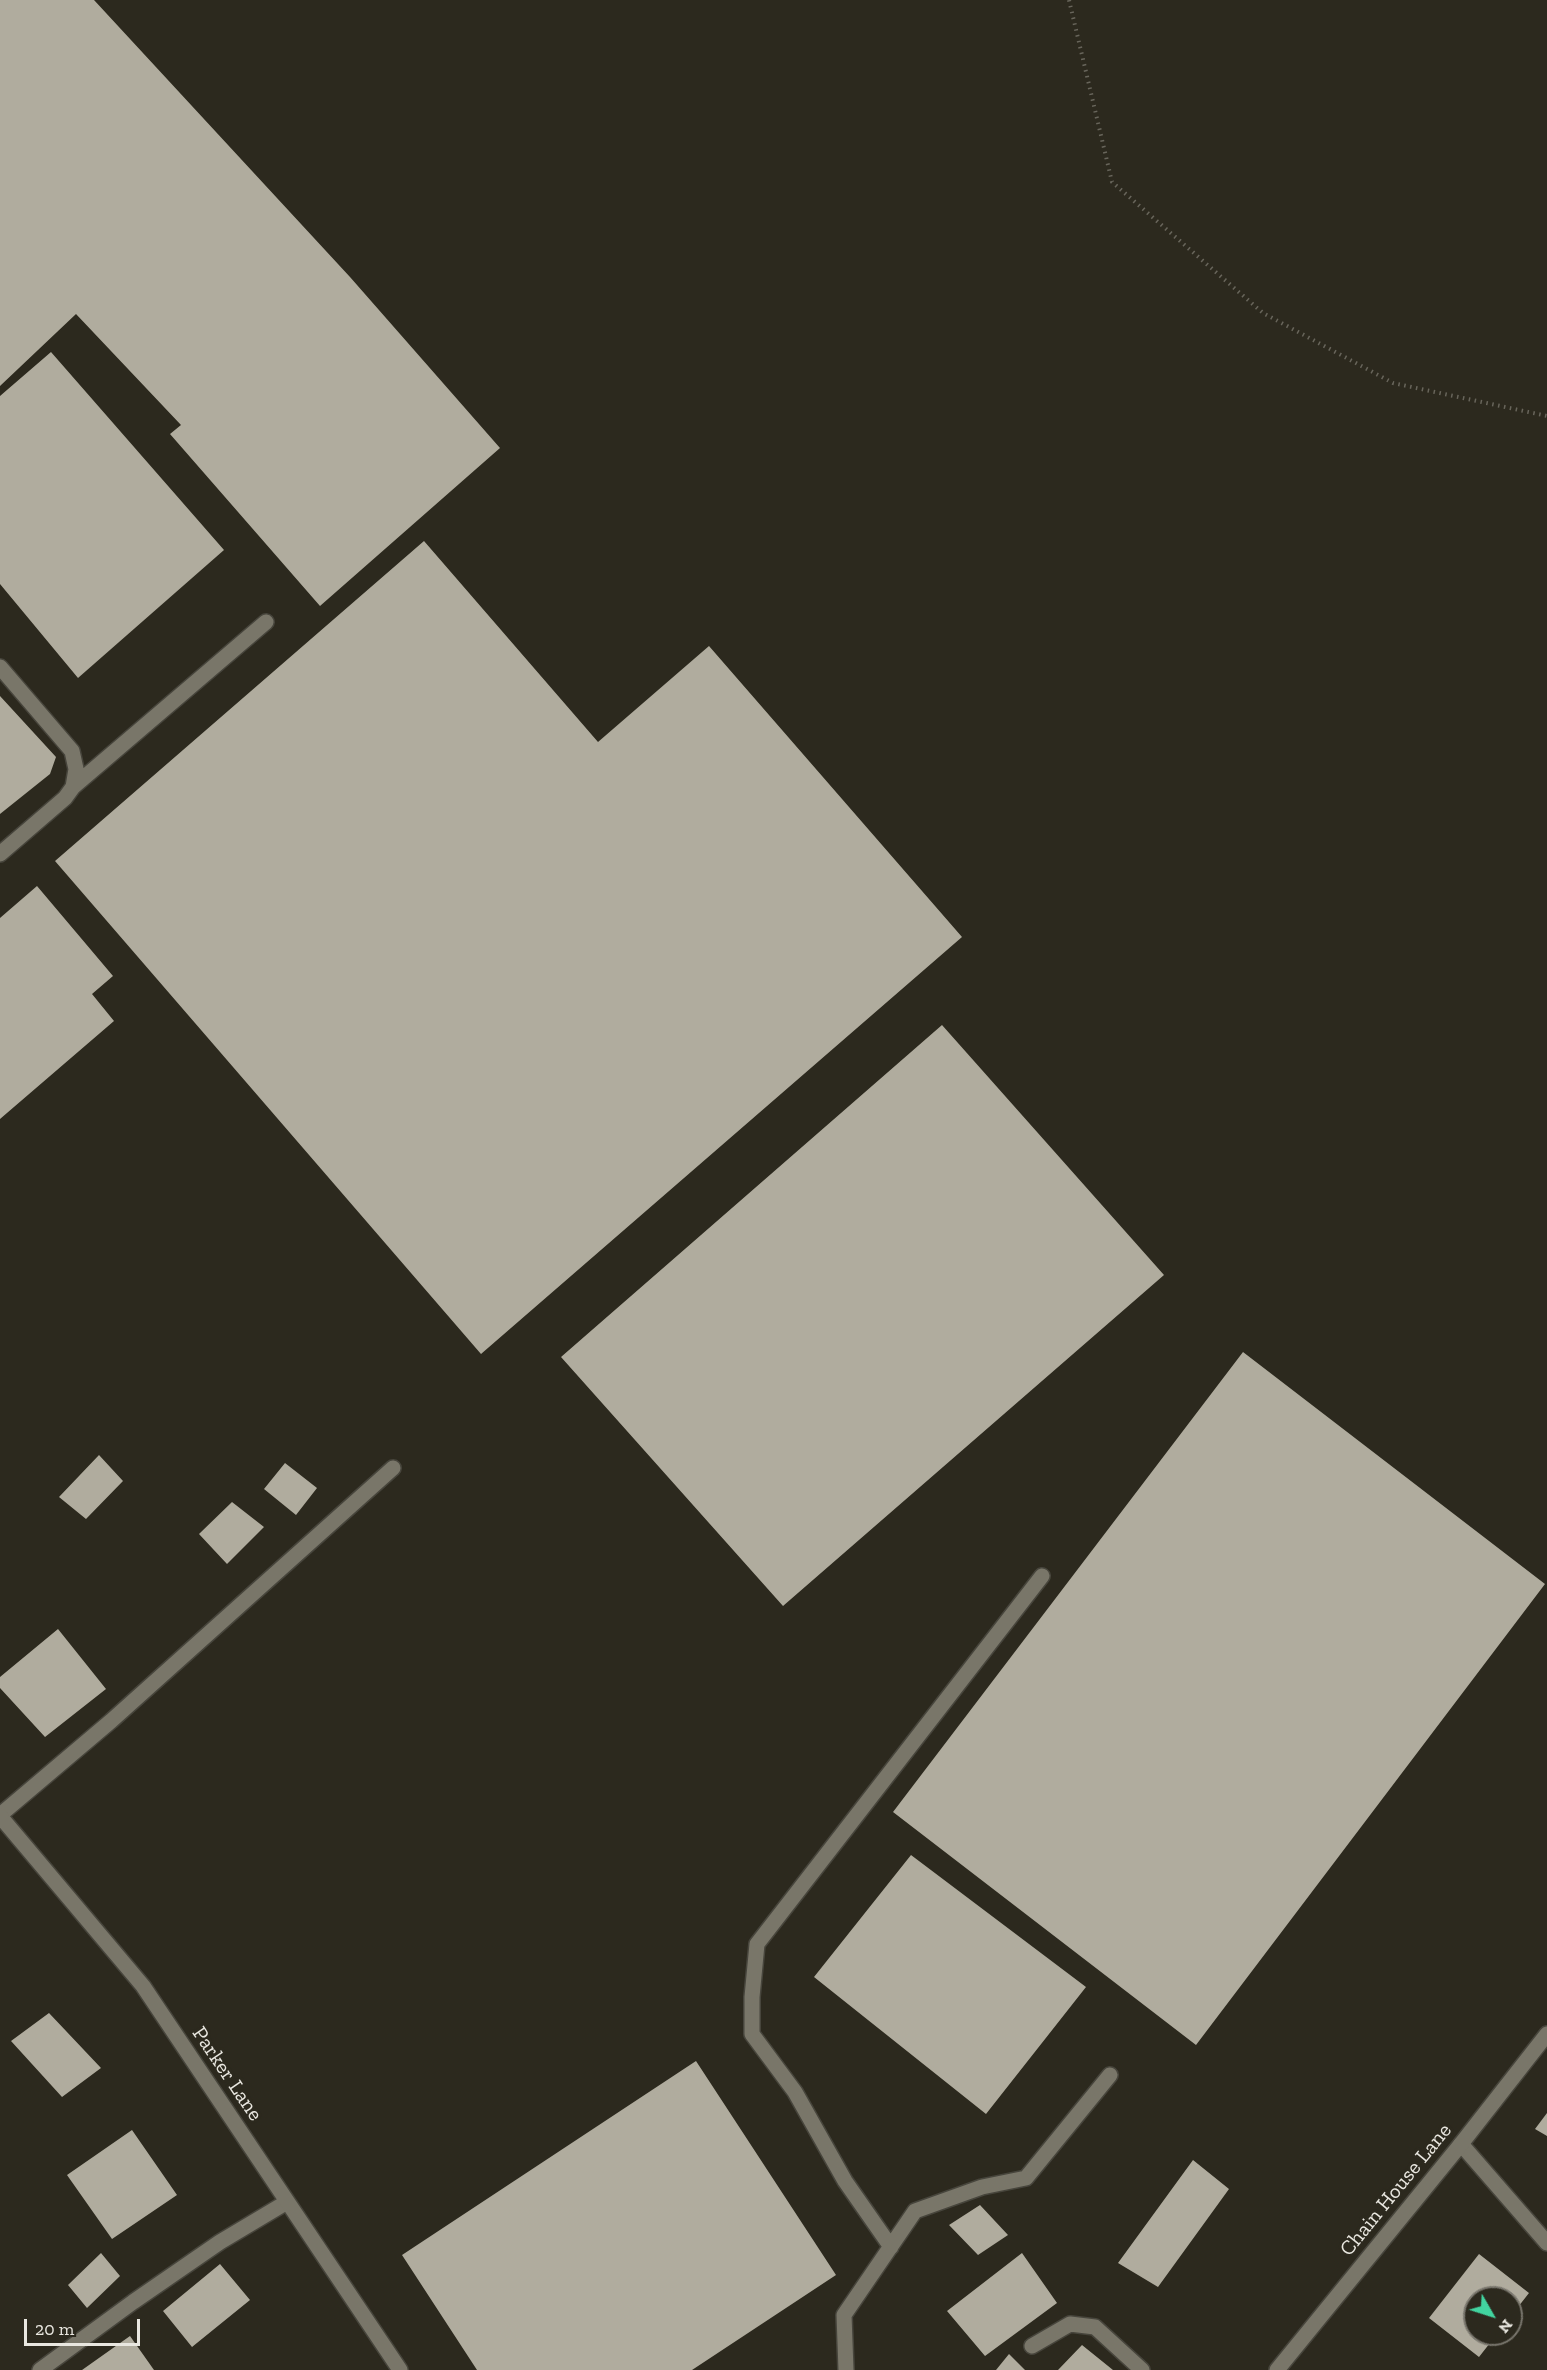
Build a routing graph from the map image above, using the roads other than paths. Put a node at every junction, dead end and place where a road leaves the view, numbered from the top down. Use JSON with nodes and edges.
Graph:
{"nodes":[{"id":1,"x":266,"y":622,"type":"dead end"},
{"id":2,"x":0,"y":667,"type":"edge"},
{"id":3,"x":73,"y":787,"type":"junction"},
{"id":4,"x":0,"y":854,"type":"edge"},
{"id":5,"x":393,"y":1468,"type":"dead end"},
{"id":6,"x":1042,"y":1576,"type":"dead end"},
{"id":7,"x":0,"y":1815,"type":"edge"},
{"id":8,"x":1547,"y":2034,"type":"edge"},
{"id":9,"x":1110,"y":2075,"type":"dead end"},
{"id":10,"x":1461,"y":2144,"type":"junction"},
{"id":11,"x":288,"y":2202,"type":"junction"},
{"id":12,"x":1547,"y":2242,"type":"edge"},
{"id":13,"x":891,"y":2247,"type":"junction"},
{"id":14,"x":1032,"y":2346,"type":"dead end"},
{"id":15,"x":40,"y":2370,"type":"edge"},
{"id":16,"x":399,"y":2370,"type":"edge"},
{"id":17,"x":846,"y":2370,"type":"edge"},
{"id":18,"x":1142,"y":2370,"type":"edge"},
{"id":19,"x":1277,"y":2370,"type":"edge"}],
"edges":[{"from":1,"to":3,"type":"street"},
{"from":2,"to":3,"type":"street"},
{"from":3,"to":4,"type":"street"},
{"from":5,"to":7,"type":"street"},
{"from":6,"to":13,"type":"street"},
{"from":7,"to":11,"type":"street","name":"Parker Lane"},
{"from":8,"to":10,"type":"street","name":"Chain House Lane"},
{"from":9,"to":13,"type":"street"},
{"from":10,"to":12,"type":"street"},
{"from":10,"to":19,"type":"street","name":"Chain House Lane"},
{"from":11,"to":15,"type":"street"},
{"from":11,"to":16,"type":"street","name":"Parker Lane"},
{"from":13,"to":17,"type":"street"},
{"from":14,"to":18,"type":"street"}]}
